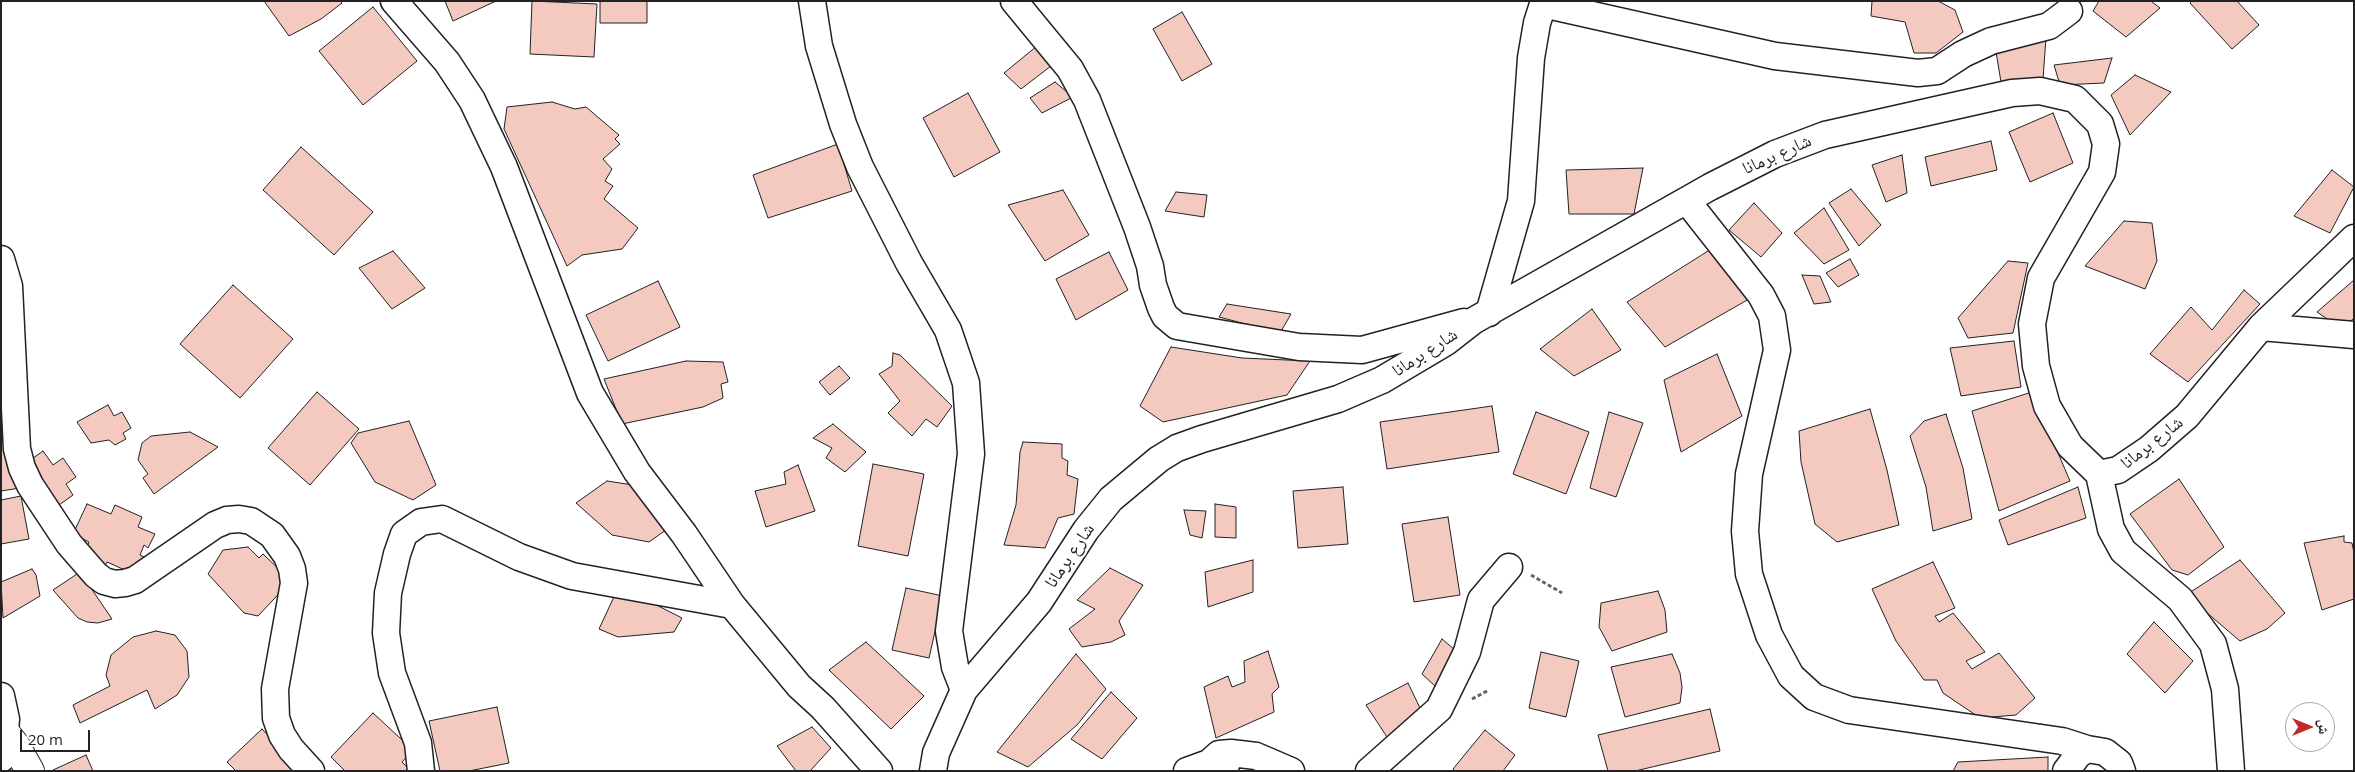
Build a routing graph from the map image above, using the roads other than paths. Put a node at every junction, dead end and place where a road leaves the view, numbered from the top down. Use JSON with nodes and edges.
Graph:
{"nodes":[{"id":1,"x":394,"y":1,"type":"edge"},
{"id":2,"x":812,"y":1,"type":"edge"},
{"id":3,"x":1014,"y":1,"type":"edge"},
{"id":4,"x":1543,"y":3,"type":"edge"},
{"id":5,"x":2069,"y":11,"type":"dead end"},
{"id":6,"x":1937,"y":71,"type":"junction"},
{"id":7,"x":1972,"y":102,"type":"junction"},
{"id":8,"x":1687,"y":201,"type":"junction"},
{"id":9,"x":2354,"y":238,"type":"edge"},
{"id":10,"x":1,"y":259,"type":"edge"},
{"id":11,"x":1481,"y":317,"type":"junction"},
{"id":12,"x":2261,"y":327,"type":"junction"},
{"id":13,"x":2354,"y":335,"type":"edge"},
{"id":14,"x":2099,"y":474,"type":"junction"},
{"id":15,"x":1509,"y":567,"type":"road end"},
{"id":16,"x":732,"y":605,"type":"junction"},
{"id":17,"x":964,"y":690,"type":"junction"},
{"id":18,"x":1,"y":696,"type":"edge"},
{"id":19,"x":6,"y":741,"type":"edge"},
{"id":20,"x":2087,"y":749,"type":"junction"},
{"id":21,"x":1198,"y":767,"type":"edge"},
{"id":22,"x":30,"y":771,"type":"edge"},
{"id":23,"x":311,"y":771,"type":"edge"},
{"id":24,"x":421,"y":771,"type":"edge"},
{"id":25,"x":879,"y":771,"type":"edge"},
{"id":26,"x":933,"y":771,"type":"edge"},
{"id":27,"x":1264,"y":771,"type":"edge"},
{"id":28,"x":1291,"y":771,"type":"edge"},
{"id":29,"x":1369,"y":771,"type":"edge"},
{"id":30,"x":2066,"y":771,"type":"edge"},
{"id":31,"x":2122,"y":771,"type":"edge"},
{"id":32,"x":2231,"y":771,"type":"edge"}],
"edges":[{"from":1,"to":16,"type":"street"},
{"from":2,"to":17,"type":"street"},
{"from":3,"to":11,"type":"street"},
{"from":4,"to":6,"type":"street"},
{"from":4,"to":11,"type":"street"},
{"from":5,"to":6,"type":"street"},
{"from":6,"to":7,"type":"street"},
{"from":7,"to":8,"type":"street","name":"شارع برمانا"},
{"from":7,"to":14,"type":"street","name":"شارع برمانا"},
{"from":8,"to":11,"type":"street","name":"شارع برمانا"},
{"from":8,"to":20,"type":"street"},
{"from":9,"to":12,"type":"street","name":"شارع برمانا"},
{"from":10,"to":23,"type":"street"},
{"from":11,"to":17,"type":"street","name":"شارع برمانا"},
{"from":12,"to":13,"type":"street"},
{"from":12,"to":14,"type":"street","name":"شارع برمانا"},
{"from":14,"to":32,"type":"street"},
{"from":15,"to":29,"type":"street"},
{"from":16,"to":24,"type":"street"},
{"from":16,"to":25,"type":"street"},
{"from":17,"to":26,"type":"street","name":"شارع برمانا"},
{"from":18,"to":19,"type":"street"},
{"from":19,"to":22,"type":"main road"},
{"from":20,"to":30,"type":"street"},
{"from":20,"to":31,"type":"street"},
{"from":21,"to":27,"type":"street"},
{"from":21,"to":28,"type":"street"}]}
